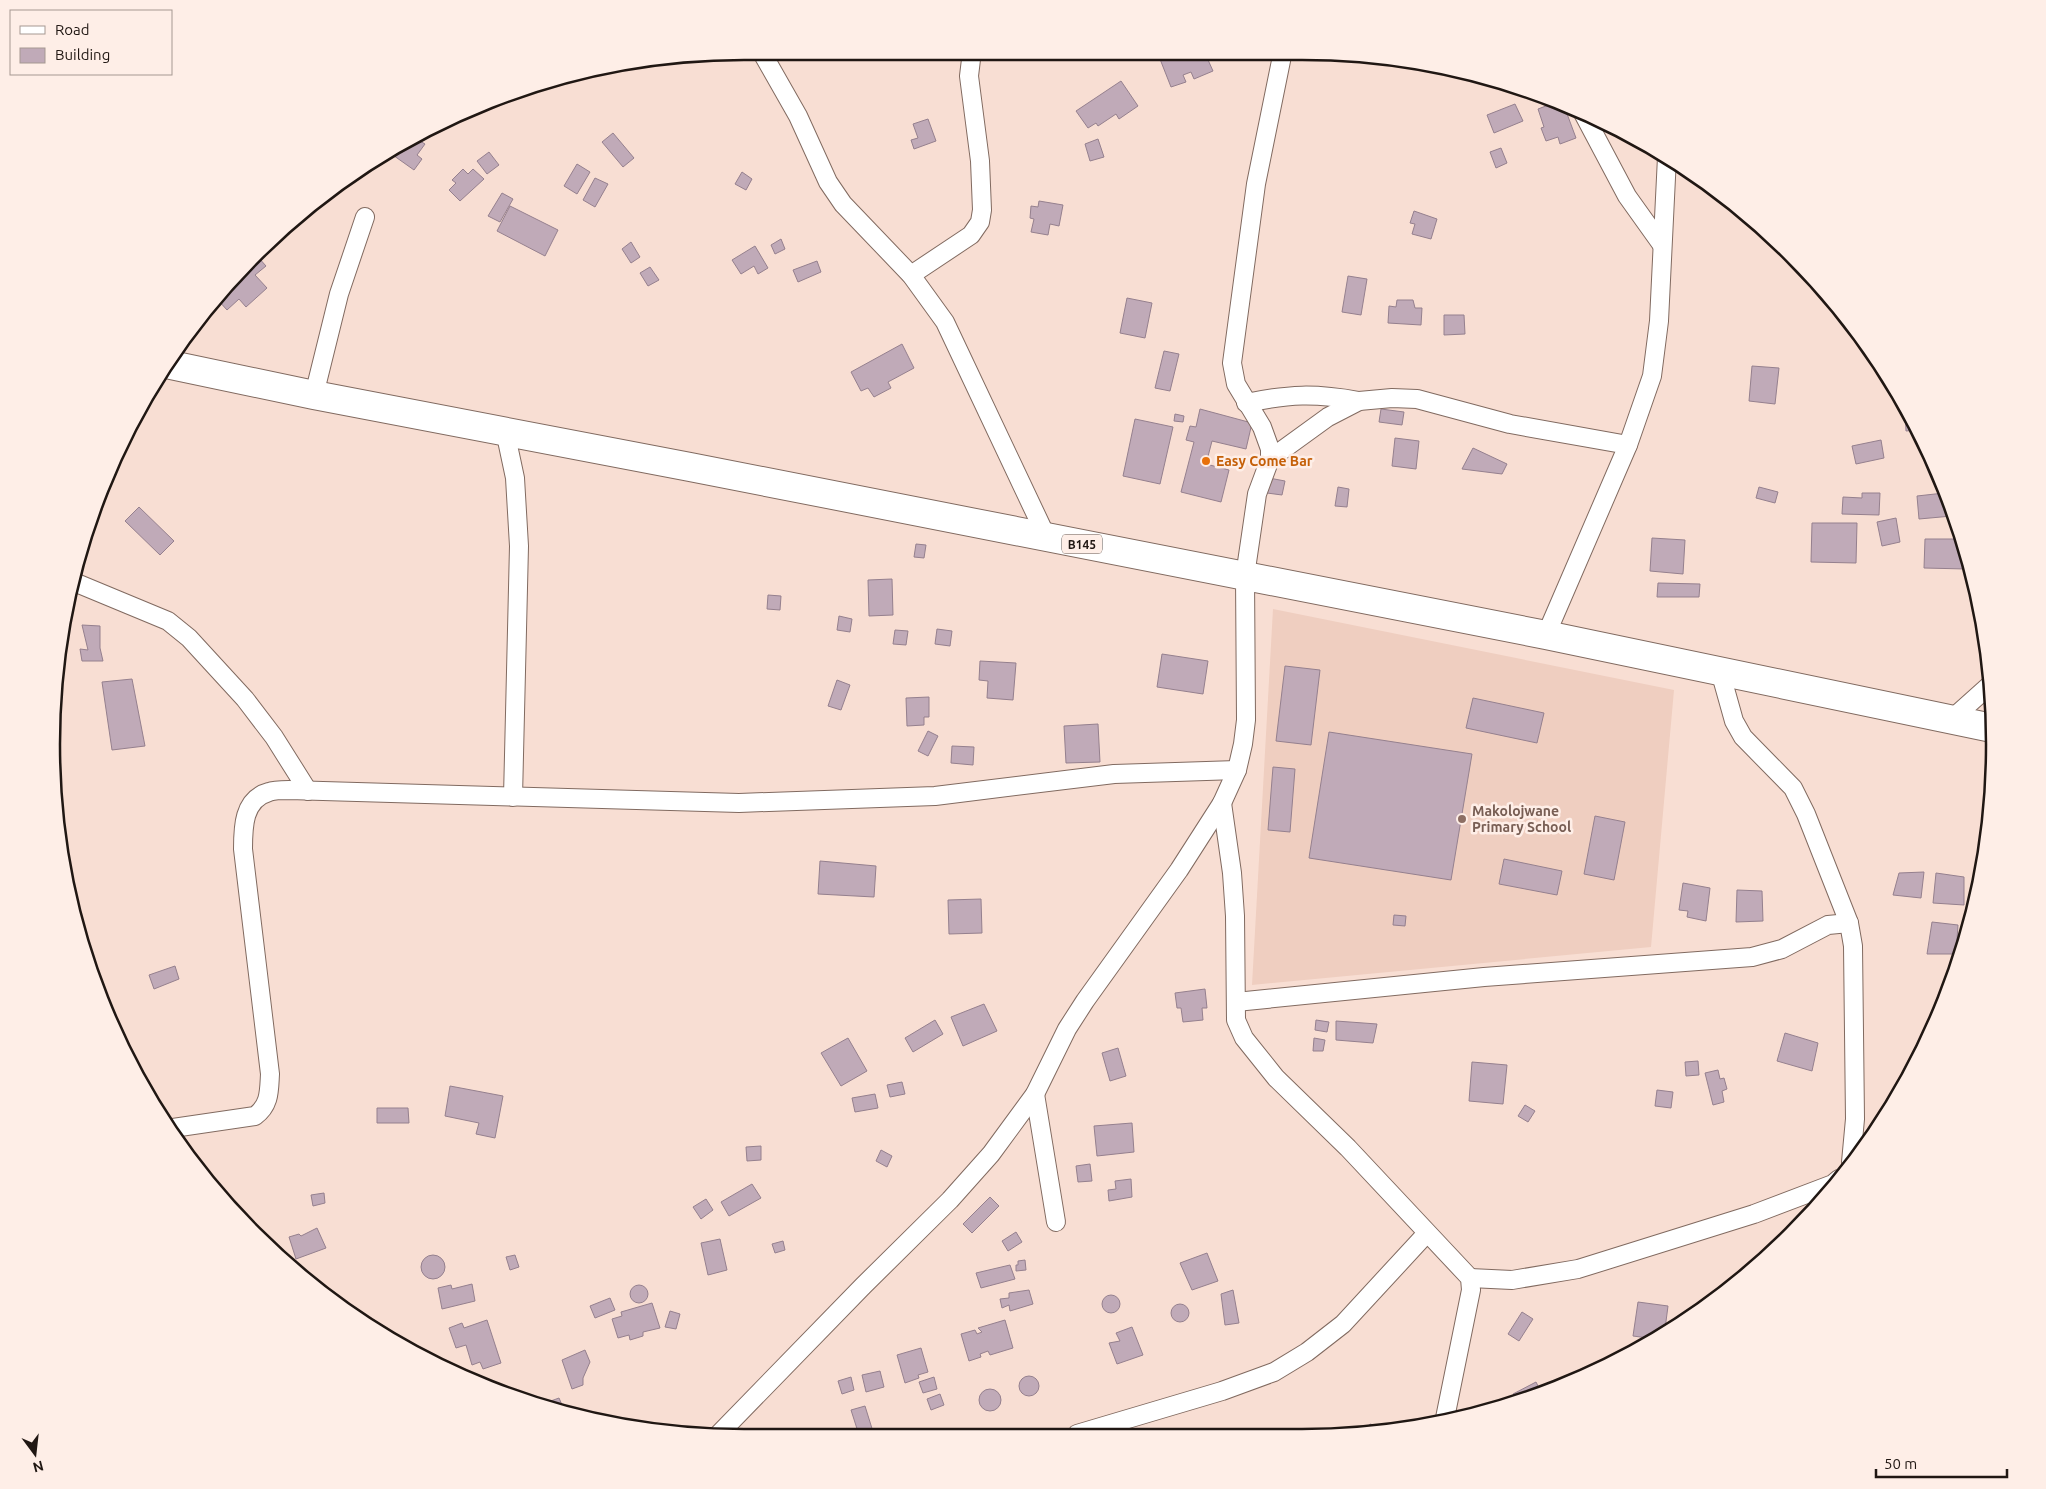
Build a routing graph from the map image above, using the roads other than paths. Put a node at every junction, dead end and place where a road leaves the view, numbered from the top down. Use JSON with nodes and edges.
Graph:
{"nodes":[{"id":1,"x":766,"y":60,"type":"edge"},
{"id":2,"x":971,"y":60,"type":"edge"},
{"id":3,"x":1281,"y":60,"type":"edge"},
{"id":4,"x":1589,"y":124,"type":"edge"},
{"id":5,"x":1667,"y":166,"type":"edge"},
{"id":6,"x":365,"y":217,"type":"dead end"},
{"id":7,"x":1662,"y":245,"type":"junction"},
{"id":8,"x":911,"y":275,"type":"junction"},
{"id":9,"x":174,"y":366,"type":"edge"},
{"id":10,"x":314,"y":395,"type":"junction"},
{"id":11,"x":1359,"y":401,"type":"junction"},
{"id":12,"x":1246,"y":403,"type":"junction"},
{"id":13,"x":505,"y":431,"type":"junction"},
{"id":14,"x":1628,"y":445,"type":"junction"},
{"id":15,"x":1270,"y":459,"type":"junction"},
{"id":16,"x":1047,"y":538,"type":"junction"},
{"id":17,"x":1245,"y":576,"type":"junction"},
{"id":18,"x":79,"y":584,"type":"edge"},
{"id":19,"x":1546,"y":635,"type":"junction"},
{"id":20,"x":1720,"y":671,"type":"junction"},
{"id":21,"x":1984,"y":690,"type":"edge"},
{"id":22,"x":1953,"y":718,"type":"junction"},
{"id":23,"x":1986,"y":726,"type":"edge"},
{"id":24,"x":1237,"y":770,"type":"junction"},
{"id":25,"x":308,"y":791,"type":"junction"},
{"id":26,"x":513,"y":797,"type":"junction"},
{"id":27,"x":1222,"y":803,"type":"junction"},
{"id":28,"x":1849,"y":923,"type":"junction"},
{"id":29,"x":1236,"y":1002,"type":"junction"},
{"id":30,"x":1035,"y":1094,"type":"junction"},
{"id":31,"x":177,"y":1127,"type":"edge"},
{"id":32,"x":1852,"y":1151,"type":"edge"},
{"id":33,"x":1823,"y":1188,"type":"edge"},
{"id":34,"x":1056,"y":1222,"type":"dead end"},
{"id":35,"x":1427,"y":1232,"type":"junction"},
{"id":36,"x":1470,"y":1278,"type":"junction"},
{"id":37,"x":1446,"y":1414,"type":"edge"},
{"id":38,"x":723,"y":1429,"type":"edge"},
{"id":39,"x":1095,"y":1429,"type":"edge"}],
"edges":[{"from":1,"to":8,"type":"street"},
{"from":2,"to":8,"type":"street"},
{"from":3,"to":12,"type":"street"},
{"from":4,"to":7,"type":"street"},
{"from":5,"to":7,"type":"street"},
{"from":6,"to":10,"type":"street"},
{"from":7,"to":14,"type":"street"},
{"from":8,"to":16,"type":"street"},
{"from":9,"to":10,"type":"main road","number":"B145"},
{"from":10,"to":13,"type":"main road","number":"B145"},
{"from":11,"to":12,"type":"street"},
{"from":11,"to":14,"type":"street"},
{"from":11,"to":15,"type":"street"},
{"from":12,"to":15,"type":"street"},
{"from":13,"to":16,"type":"main road","number":"B145"},
{"from":13,"to":26,"type":"street"},
{"from":14,"to":19,"type":"street"},
{"from":15,"to":17,"type":"street"},
{"from":16,"to":17,"type":"main road","number":"B145"},
{"from":17,"to":19,"type":"main road","number":"B145"},
{"from":17,"to":24,"type":"street"},
{"from":18,"to":25,"type":"street"},
{"from":19,"to":20,"type":"main road","number":"B145"},
{"from":20,"to":22,"type":"main road","number":"B145"},
{"from":20,"to":28,"type":"street"},
{"from":21,"to":22,"type":"street"},
{"from":22,"to":23,"type":"main road","number":"B145"},
{"from":24,"to":26,"type":"street"},
{"from":24,"to":27,"type":"street"},
{"from":25,"to":26,"type":"street"},
{"from":25,"to":31,"type":"street"},
{"from":27,"to":29,"type":"street"},
{"from":27,"to":30,"type":"street"},
{"from":28,"to":29,"type":"street"},
{"from":28,"to":32,"type":"street"},
{"from":29,"to":35,"type":"street"},
{"from":30,"to":34,"type":"street"},
{"from":30,"to":38,"type":"street"},
{"from":33,"to":36,"type":"street"},
{"from":35,"to":36,"type":"street"},
{"from":35,"to":39,"type":"street"},
{"from":36,"to":37,"type":"street"}]}
